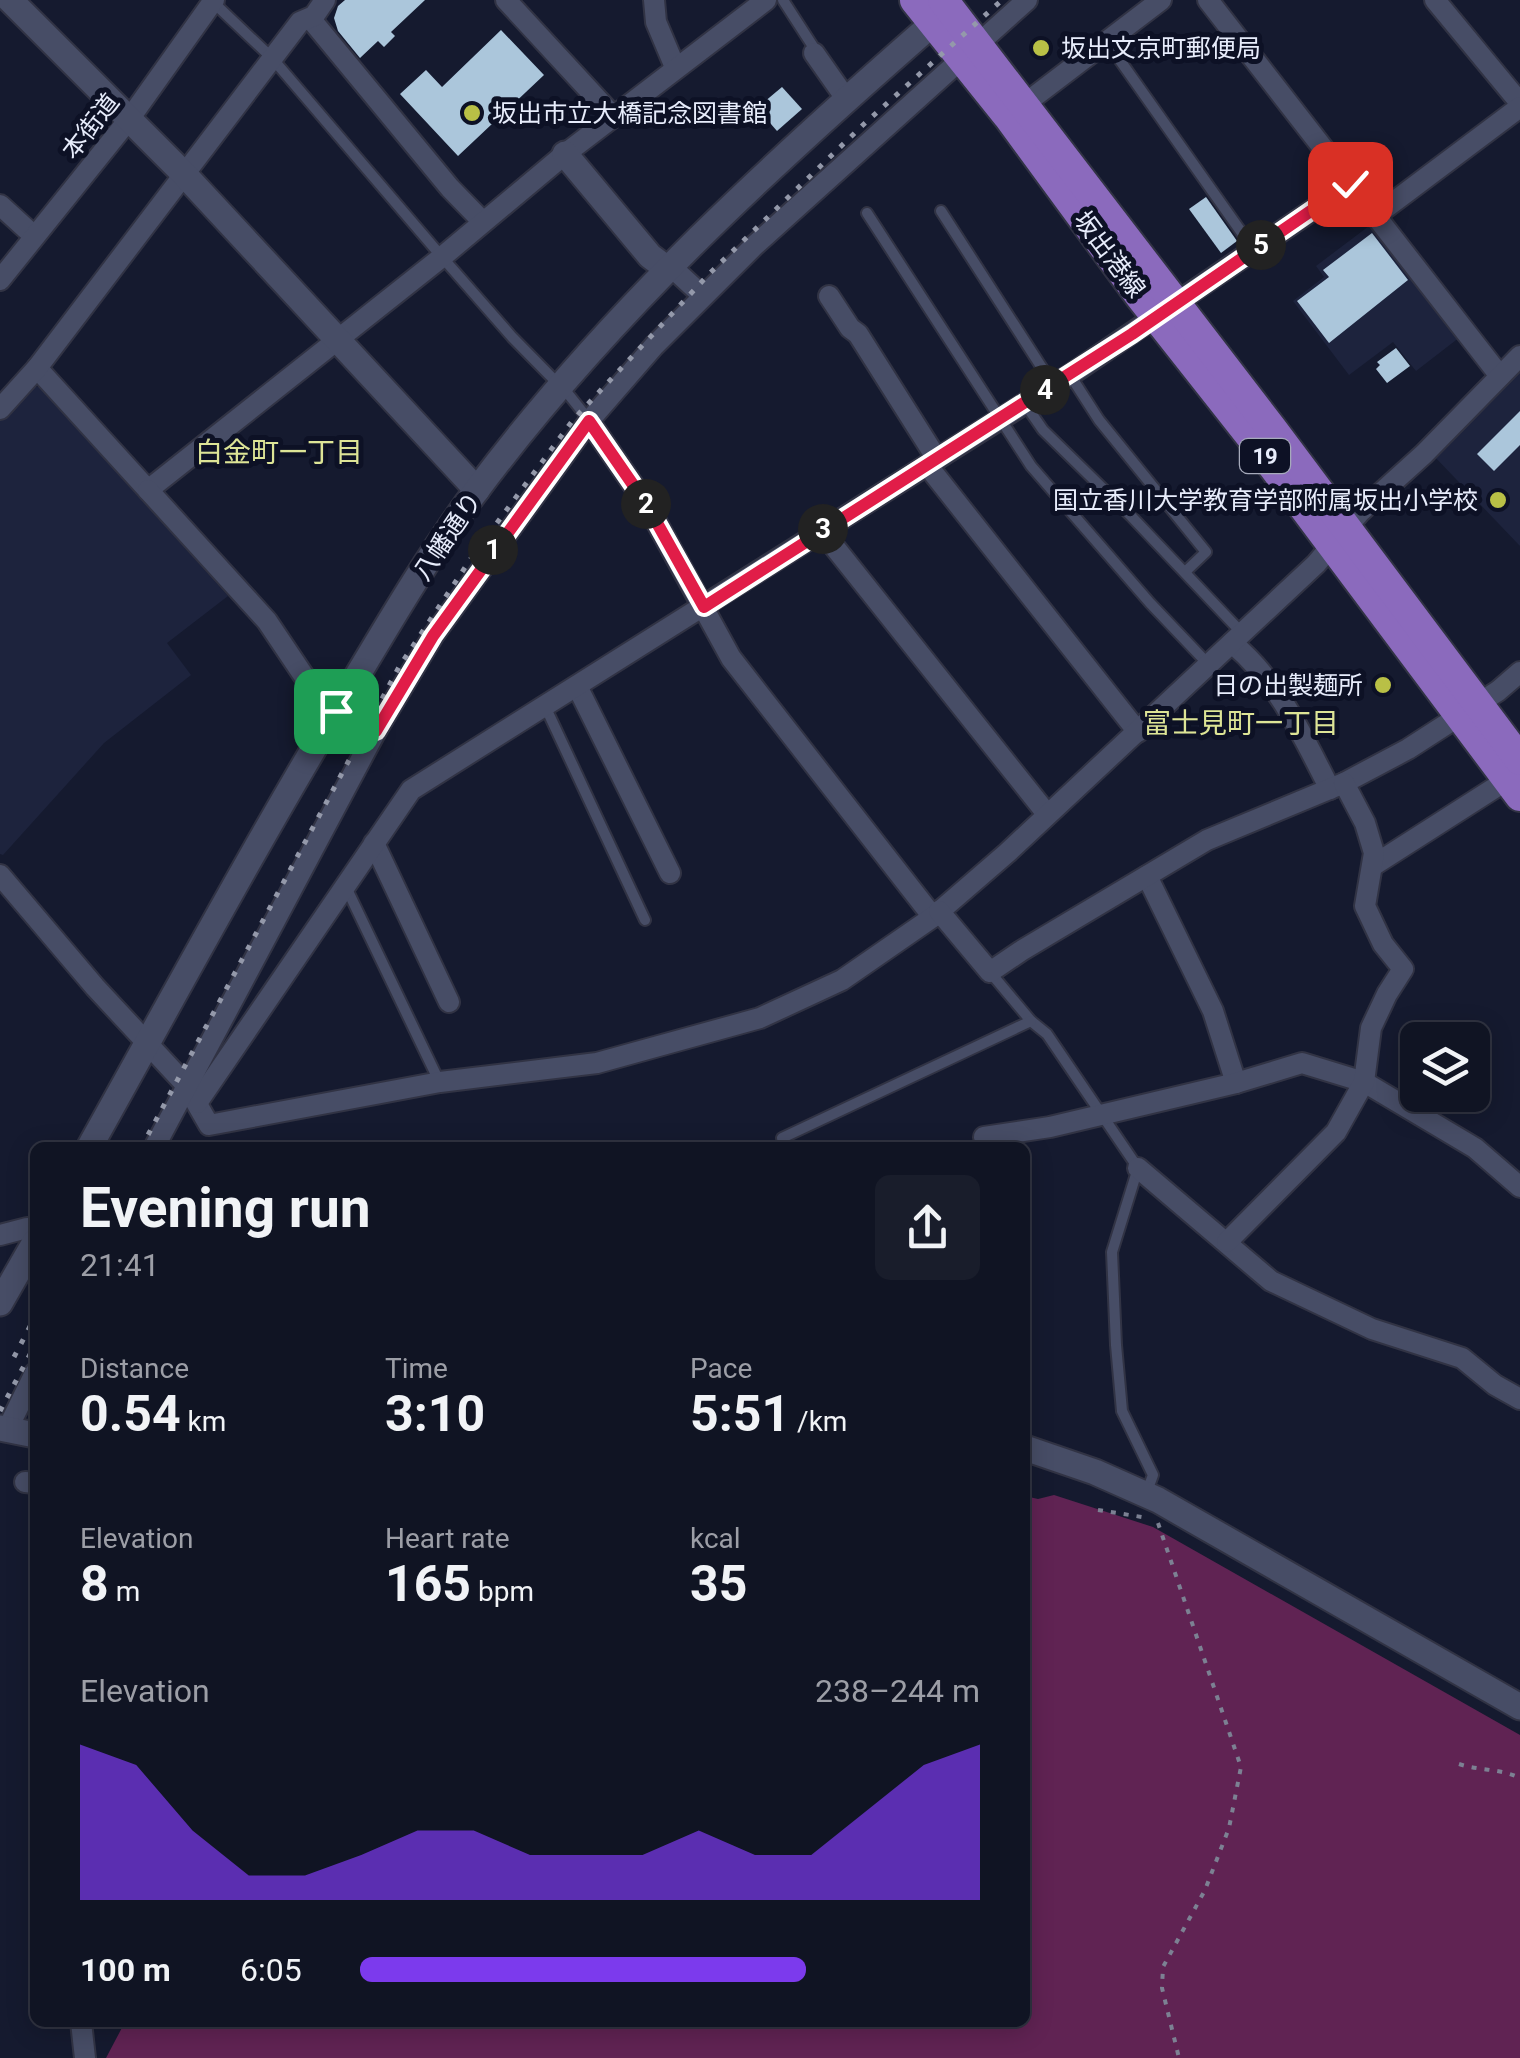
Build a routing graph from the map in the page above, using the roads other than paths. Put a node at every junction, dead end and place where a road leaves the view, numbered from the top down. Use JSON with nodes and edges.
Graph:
{"nodes":[{"id":1,"x":10,"y":0,"type":"edge"},
{"id":2,"x":506,"y":0,"type":"edge"},
{"id":3,"x":654,"y":0,"type":"edge"},
{"id":4,"x":766,"y":0,"type":"edge"},
{"id":5,"x":782,"y":0,"type":"edge"},
{"id":6,"x":1027,"y":0,"type":"edge"},
{"id":7,"x":1160,"y":0,"type":"edge"},
{"id":8,"x":1208,"y":0,"type":"edge"},
{"id":9,"x":1435,"y":0,"type":"edge"},
{"id":10,"x":214,"y":1,"type":"edge"},
{"id":11,"x":940,"y":6,"type":"edge"},
{"id":12,"x":319,"y":8,"type":"edge"},
{"id":13,"x":1106,"y":41,"type":"junction"},
{"id":14,"x":814,"y":52,"type":"joint"},
{"id":15,"x":969,"y":52,"type":"junction"},
{"id":16,"x":272,"y":58,"type":"junction"},
{"id":17,"x":675,"y":67,"type":"junction"},
{"id":18,"x":848,"y":100,"type":"junction"},
{"id":19,"x":1520,"y":105,"type":"edge"},
{"id":20,"x":1016,"y":110,"type":"junction"},
{"id":21,"x":613,"y":116,"type":"junction"},
{"id":22,"x":130,"y":118,"type":"junction"},
{"id":23,"x":565,"y":154,"type":"junction"},
{"id":24,"x":183,"y":173,"type":"junction"},
{"id":25,"x":1350,"y":184,"type":"junction"},
{"id":26,"x":0,"y":205,"type":"edge"},
{"id":27,"x":941,"y":211,"type":"dead end"},
{"id":28,"x":867,"y":214,"type":"dead end"},
{"id":29,"x":1375,"y":216,"type":"junction"},
{"id":30,"x":483,"y":222,"type":"junction"},
{"id":31,"x":34,"y":236,"type":"junction"},
{"id":32,"x":1254,"y":250,"type":"junction"},
{"id":33,"x":442,"y":257,"type":"junction"},
{"id":34,"x":666,"y":268,"type":"junction"},
{"id":35,"x":0,"y":280,"type":"edge"},
{"id":36,"x":703,"y":296,"type":"junction"},
{"id":37,"x":829,"y":296,"type":"dead end"},
{"id":38,"x":1166,"y":310,"type":"junction"},
{"id":39,"x":339,"y":339,"type":"junction"},
{"id":40,"x":1520,"y":356,"type":"edge"},
{"id":41,"x":37,"y":368,"type":"junction"},
{"id":42,"x":1500,"y":376,"type":"junction"},
{"id":43,"x":1061,"y":380,"type":"junction"},
{"id":44,"x":560,"y":386,"type":"junction"},
{"id":45,"x":1024,"y":403,"type":"junction"},
{"id":46,"x":0,"y":409,"type":"edge"},
{"id":47,"x":998,"y":419,"type":"junction"},
{"id":48,"x":589,"y":421,"type":"junction"},
{"id":49,"x":932,"y":462,"type":"junction"},
{"id":50,"x":148,"y":490,"type":"junction"},
{"id":51,"x":477,"y":490,"type":"junction"},
{"id":52,"x":821,"y":530,"type":"junction"},
{"id":53,"x":1332,"y":545,"type":"junction"},
{"id":54,"x":1185,"y":572,"type":"junction"},
{"id":55,"x":704,"y":607,"type":"junction"},
{"id":56,"x":1237,"y":638,"type":"junction"},
{"id":57,"x":1209,"y":665,"type":"junction"},
{"id":58,"x":1520,"y":672,"type":"edge"},
{"id":59,"x":577,"y":686,"type":"junction"},
{"id":60,"x":545,"y":706,"type":"junction"},
{"id":61,"x":1468,"y":710,"type":"junction"},
{"id":62,"x":336,"y":711,"type":"junction"},
{"id":63,"x":376,"y":731,"type":"junction"},
{"id":64,"x":1138,"y":732,"type":"junction"},
{"id":65,"x":1516,"y":779,"type":"edge"},
{"id":66,"x":1337,"y":786,"type":"junction"},
{"id":67,"x":1047,"y":814,"type":"junction"},
{"id":68,"x":374,"y":843,"type":"junction"},
{"id":69,"x":1374,"y":865,"type":"junction"},
{"id":70,"x":670,"y":873,"type":"dead end"},
{"id":71,"x":0,"y":875,"type":"edge"},
{"id":72,"x":1147,"y":876,"type":"junction"},
{"id":73,"x":345,"y":886,"type":"junction"},
{"id":74,"x":936,"y":914,"type":"junction"},
{"id":75,"x":644,"y":920,"type":"dead end"},
{"id":76,"x":990,"y":972,"type":"junction"},
{"id":77,"x":449,"y":1002,"type":"dead end"},
{"id":78,"x":1031,"y":1021,"type":"junction"},
{"id":79,"x":148,"y":1042,"type":"junction"},
{"id":80,"x":440,"y":1082,"type":"junction"},
{"id":81,"x":1364,"y":1082,"type":"junction"},
{"id":82,"x":1236,"y":1083,"type":"junction"},
{"id":83,"x":192,"y":1094,"type":"junction"},
{"id":84,"x":1102,"y":1115,"type":"junction"},
{"id":85,"x":984,"y":1137,"type":"dead end"},
{"id":86,"x":782,"y":1138,"type":"dead end"},
{"id":87,"x":92,"y":1142,"type":"edge"},
{"id":88,"x":158,"y":1142,"type":"edge"},
{"id":89,"x":1138,"y":1168,"type":"junction"},
{"id":90,"x":1520,"y":1187,"type":"edge"},
{"id":91,"x":30,"y":1228,"type":"edge"},
{"id":92,"x":0,"y":1235,"type":"edge"},
{"id":93,"x":1226,"y":1242,"type":"junction"},
{"id":94,"x":30,"y":1251,"type":"edge"},
{"id":95,"x":0,"y":1303,"type":"edge"},
{"id":96,"x":30,"y":1382,"type":"edge"},
{"id":97,"x":1520,"y":1399,"type":"edge"},
{"id":98,"x":4,"y":1429,"type":"edge"},
{"id":99,"x":30,"y":1434,"type":"edge"},
{"id":100,"x":1030,"y":1450,"type":"edge"},
{"id":101,"x":1150,"y":1507,"type":"junction"},
{"id":102,"x":1520,"y":1708,"type":"edge"},
{"id":103,"x":82,"y":2027,"type":"edge"},
{"id":104,"x":86,"y":2058,"type":"edge"}],
"edges":[{"from":1,"to":22,"type":"street"},
{"from":2,"to":21,"type":"street"},
{"from":3,"to":17,"type":"street"},
{"from":4,"to":17,"type":"street"},
{"from":5,"to":14,"type":"lane"},
{"from":6,"to":15,"type":"street"},
{"from":7,"to":13,"type":"street"},
{"from":8,"to":25,"type":"street"},
{"from":9,"to":19,"type":"street"},
{"from":10,"to":16,"type":"lane"},
{"from":10,"to":22,"type":"street","name":"本街道"},
{"from":11,"to":15,"type":"main road","name":"坂出港線","number":"19"},
{"from":11,"to":18,"type":"street","name":"八幡通り"},
{"from":12,"to":16,"type":"street"},
{"from":12,"to":30,"type":"street"},
{"from":13,"to":20,"type":"street"},
{"from":13,"to":32,"type":"lane"},
{"from":14,"to":18,"type":"street"},
{"from":15,"to":20,"type":"main road","name":"坂出港線","number":"19"},
{"from":15,"to":36,"type":"street"},
{"from":16,"to":24,"type":"street"},
{"from":16,"to":33,"type":"lane"},
{"from":17,"to":21,"type":"street"},
{"from":18,"to":34,"type":"street","name":"八幡通り"},
{"from":19,"to":29,"type":"street"},
{"from":20,"to":38,"type":"main road","name":"坂出港線","number":"19"},
{"from":21,"to":23,"type":"street"},
{"from":22,"to":24,"type":"street"},
{"from":22,"to":31,"type":"street","name":"本街道"},
{"from":23,"to":30,"type":"street"},
{"from":23,"to":34,"type":"street"},
{"from":24,"to":39,"type":"street"},
{"from":24,"to":41,"type":"street"},
{"from":25,"to":29,"type":"street"},
{"from":25,"to":32,"type":"street"},
{"from":26,"to":31,"type":"street"},
{"from":27,"to":43,"type":"lane"},
{"from":28,"to":47,"type":"lane"},
{"from":29,"to":42,"type":"street"},
{"from":30,"to":33,"type":"street"},
{"from":31,"to":35,"type":"street","name":"本街道"},
{"from":32,"to":38,"type":"street"},
{"from":33,"to":39,"type":"street"},
{"from":33,"to":44,"type":"lane"},
{"from":34,"to":36,"type":"street"},
{"from":34,"to":44,"type":"street","name":"八幡通り"},
{"from":36,"to":48,"type":"street"},
{"from":37,"to":49,"type":"street"},
{"from":38,"to":43,"type":"street"},
{"from":38,"to":53,"type":"main road","name":"坂出港線","number":"19"},
{"from":39,"to":50,"type":"street"},
{"from":39,"to":51,"type":"street"},
{"from":40,"to":42,"type":"street"},
{"from":41,"to":46,"type":"street"},
{"from":41,"to":50,"type":"street"},
{"from":42,"to":53,"type":"street"},
{"from":43,"to":45,"type":"street"},
{"from":43,"to":54,"type":"lane"},
{"from":44,"to":48,"type":"lane"},
{"from":44,"to":51,"type":"street","name":"八幡通り"},
{"from":45,"to":47,"type":"street"},
{"from":45,"to":54,"type":"lane"},
{"from":47,"to":49,"type":"street"},
{"from":47,"to":57,"type":"lane"},
{"from":48,"to":55,"type":"street"},
{"from":48,"to":63,"type":"street"},
{"from":49,"to":52,"type":"street"},
{"from":49,"to":64,"type":"street"},
{"from":50,"to":62,"type":"street"},
{"from":51,"to":62,"type":"street","name":"八幡通り"},
{"from":52,"to":55,"type":"street"},
{"from":52,"to":67,"type":"street"},
{"from":53,"to":56,"type":"street"},
{"from":53,"to":61,"type":"main road","name":"坂出港線","number":"19"},
{"from":54,"to":56,"type":"lane"},
{"from":55,"to":59,"type":"street"},
{"from":55,"to":74,"type":"street"},
{"from":56,"to":57,"type":"street"},
{"from":56,"to":66,"type":"street"},
{"from":57,"to":64,"type":"street"},
{"from":58,"to":61,"type":"street"},
{"from":59,"to":60,"type":"street"},
{"from":59,"to":70,"type":"street"},
{"from":60,"to":68,"type":"street"},
{"from":60,"to":75,"type":"lane"},
{"from":61,"to":65,"type":"main road","name":"坂出港線","number":"19"},
{"from":61,"to":66,"type":"street"},
{"from":62,"to":63,"type":"street"},
{"from":62,"to":79,"type":"street","name":"八幡通り"},
{"from":63,"to":83,"type":"street"},
{"from":64,"to":67,"type":"street"},
{"from":65,"to":69,"type":"street"},
{"from":66,"to":69,"type":"street"},
{"from":66,"to":72,"type":"street"},
{"from":67,"to":74,"type":"street"},
{"from":68,"to":73,"type":"street"},
{"from":68,"to":77,"type":"street"},
{"from":69,"to":81,"type":"street"},
{"from":71,"to":79,"type":"street"},
{"from":72,"to":76,"type":"street"},
{"from":72,"to":82,"type":"street"},
{"from":73,"to":80,"type":"lane"},
{"from":73,"to":83,"type":"street"},
{"from":74,"to":76,"type":"street"},
{"from":74,"to":80,"type":"street"},
{"from":76,"to":78,"type":"lane"},
{"from":78,"to":84,"type":"lane"},
{"from":78,"to":86,"type":"lane"},
{"from":79,"to":83,"type":"street"},
{"from":79,"to":87,"type":"street","name":"八幡通り"},
{"from":80,"to":83,"type":"street"},
{"from":81,"to":82,"type":"street"},
{"from":81,"to":90,"type":"street"},
{"from":81,"to":93,"type":"street"},
{"from":82,"to":84,"type":"street"},
{"from":83,"to":88,"type":"street"},
{"from":84,"to":85,"type":"street"},
{"from":84,"to":89,"type":"lane"},
{"from":89,"to":93,"type":"street"},
{"from":89,"to":101,"type":"lane"},
{"from":91,"to":92,"type":"street"},
{"from":93,"to":97,"type":"street"},
{"from":94,"to":95,"type":"street"},
{"from":96,"to":98,"type":"street"},
{"from":98,"to":99,"type":"street"},
{"from":100,"to":101,"type":"street"},
{"from":101,"to":102,"type":"street"},
{"from":103,"to":104,"type":"street"}]}
